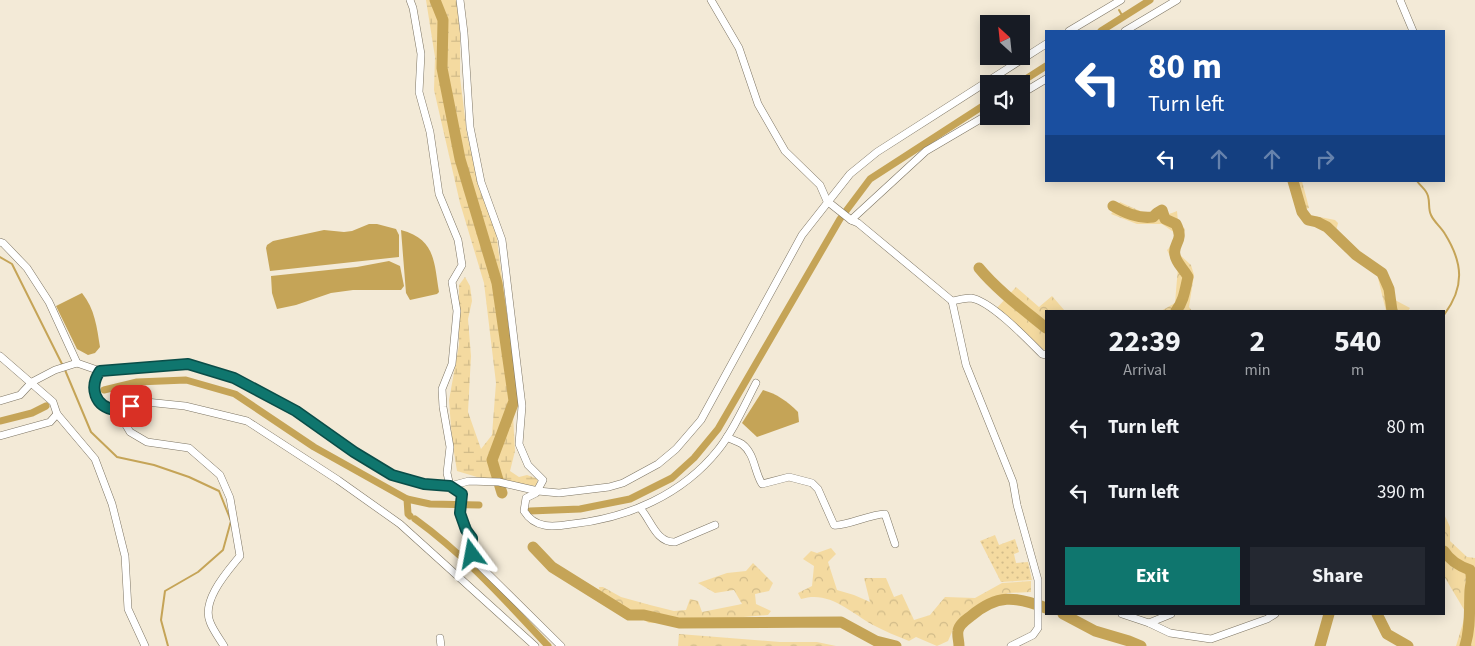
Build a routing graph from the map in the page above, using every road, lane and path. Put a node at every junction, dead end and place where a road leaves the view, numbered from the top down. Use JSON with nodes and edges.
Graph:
{"nodes":[{"id":1,"x":410,"y":0,"type":"edge"},
{"id":2,"x":460,"y":0,"type":"edge"},
{"id":3,"x":711,"y":0,"type":"edge"},
{"id":4,"x":1121,"y":0,"type":"edge"},
{"id":5,"x":1177,"y":0,"type":"edge"},
{"id":6,"x":1400,"y":0,"type":"edge"},
{"id":7,"x":1071,"y":30,"type":"edge"},
{"id":8,"x":1127,"y":30,"type":"edge"},
{"id":9,"x":1413,"y":30,"type":"edge"},
{"id":10,"x":1045,"y":45,"type":"edge"},
{"id":11,"x":1045,"y":80,"type":"edge"},
{"id":12,"x":1030,"y":89,"type":"edge"},
{"id":13,"x":980,"y":119,"type":"edge"},
{"id":14,"x":830,"y":203,"type":"junction"},
{"id":15,"x":851,"y":220,"type":"junction"},
{"id":16,"x":0,"y":242,"type":"edge"},
{"id":17,"x":952,"y":301,"type":"junction"},
{"id":18,"x":1045,"y":355,"type":"edge"},
{"id":19,"x":0,"y":356,"type":"edge"},
{"id":20,"x":77,"y":363,"type":"junction"},
{"id":21,"x":100,"y":371,"type":"junction"},
{"id":22,"x":32,"y":382,"type":"junction"},
{"id":23,"x":756,"y":383,"type":"dead end"},
{"id":24,"x":0,"y":401,"type":"edge"},
{"id":25,"x":117,"y":410,"type":"junction"},
{"id":26,"x":57,"y":414,"type":"junction"},
{"id":27,"x":0,"y":436,"type":"edge"},
{"id":28,"x":727,"y":437,"type":"junction"},
{"id":29,"x":450,"y":486,"type":"junction"},
{"id":30,"x":538,"y":491,"type":"junction"},
{"id":31,"x":640,"y":508,"type":"junction"},
{"id":32,"x":715,"y":525,"type":"dead end"},
{"id":33,"x":896,"y":544,"type":"dead end"},
{"id":34,"x":1038,"y":580,"type":"junction"},
{"id":35,"x":1045,"y":584,"type":"edge"},
{"id":36,"x":1125,"y":615,"type":"edge"},
{"id":37,"x":1169,"y":615,"type":"edge"},
{"id":38,"x":1273,"y":615,"type":"edge"},
{"id":39,"x":1149,"y":623,"type":"junction"},
{"id":40,"x":145,"y":646,"type":"edge"},
{"id":41,"x":224,"y":646,"type":"edge"},
{"id":42,"x":535,"y":646,"type":"edge"},
{"id":43,"x":561,"y":646,"type":"edge"},
{"id":44,"x":1010,"y":646,"type":"edge"}],
"edges":[{"from":1,"to":29,"type":"street"},
{"from":2,"to":30,"type":"street"},
{"from":3,"to":14,"type":"street"},
{"from":4,"to":7,"type":"street"},
{"from":5,"to":8,"type":"street"},
{"from":6,"to":9,"type":"street"},
{"from":10,"to":14,"type":"street"},
{"from":11,"to":12,"type":"street"},
{"from":13,"to":15,"type":"street"},
{"from":14,"to":15,"type":"street"},
{"from":14,"to":30,"type":"street"},
{"from":15,"to":17,"type":"street"},
{"from":16,"to":20,"type":"street"},
{"from":17,"to":18,"type":"street"},
{"from":17,"to":34,"type":"street"},
{"from":19,"to":22,"type":"street"},
{"from":20,"to":21,"type":"street"},
{"from":20,"to":22,"type":"street"},
{"from":21,"to":25,"type":"street"},
{"from":21,"to":29,"type":"street"},
{"from":22,"to":24,"type":"street"},
{"from":22,"to":26,"type":"street"},
{"from":23,"to":28,"type":"street"},
{"from":25,"to":41,"type":"street"},
{"from":25,"to":42,"type":"street"},
{"from":26,"to":27,"type":"street"},
{"from":26,"to":40,"type":"street"},
{"from":28,"to":31,"type":"street"},
{"from":28,"to":33,"type":"street"},
{"from":29,"to":30,"type":"street"},
{"from":29,"to":43,"type":"street"},
{"from":30,"to":31,"type":"street"},
{"from":31,"to":32,"type":"street"},
{"from":34,"to":35,"type":"street"},
{"from":34,"to":44,"type":"street"},
{"from":36,"to":39,"type":"street"},
{"from":37,"to":39,"type":"street"},
{"from":38,"to":39,"type":"street"}]}
